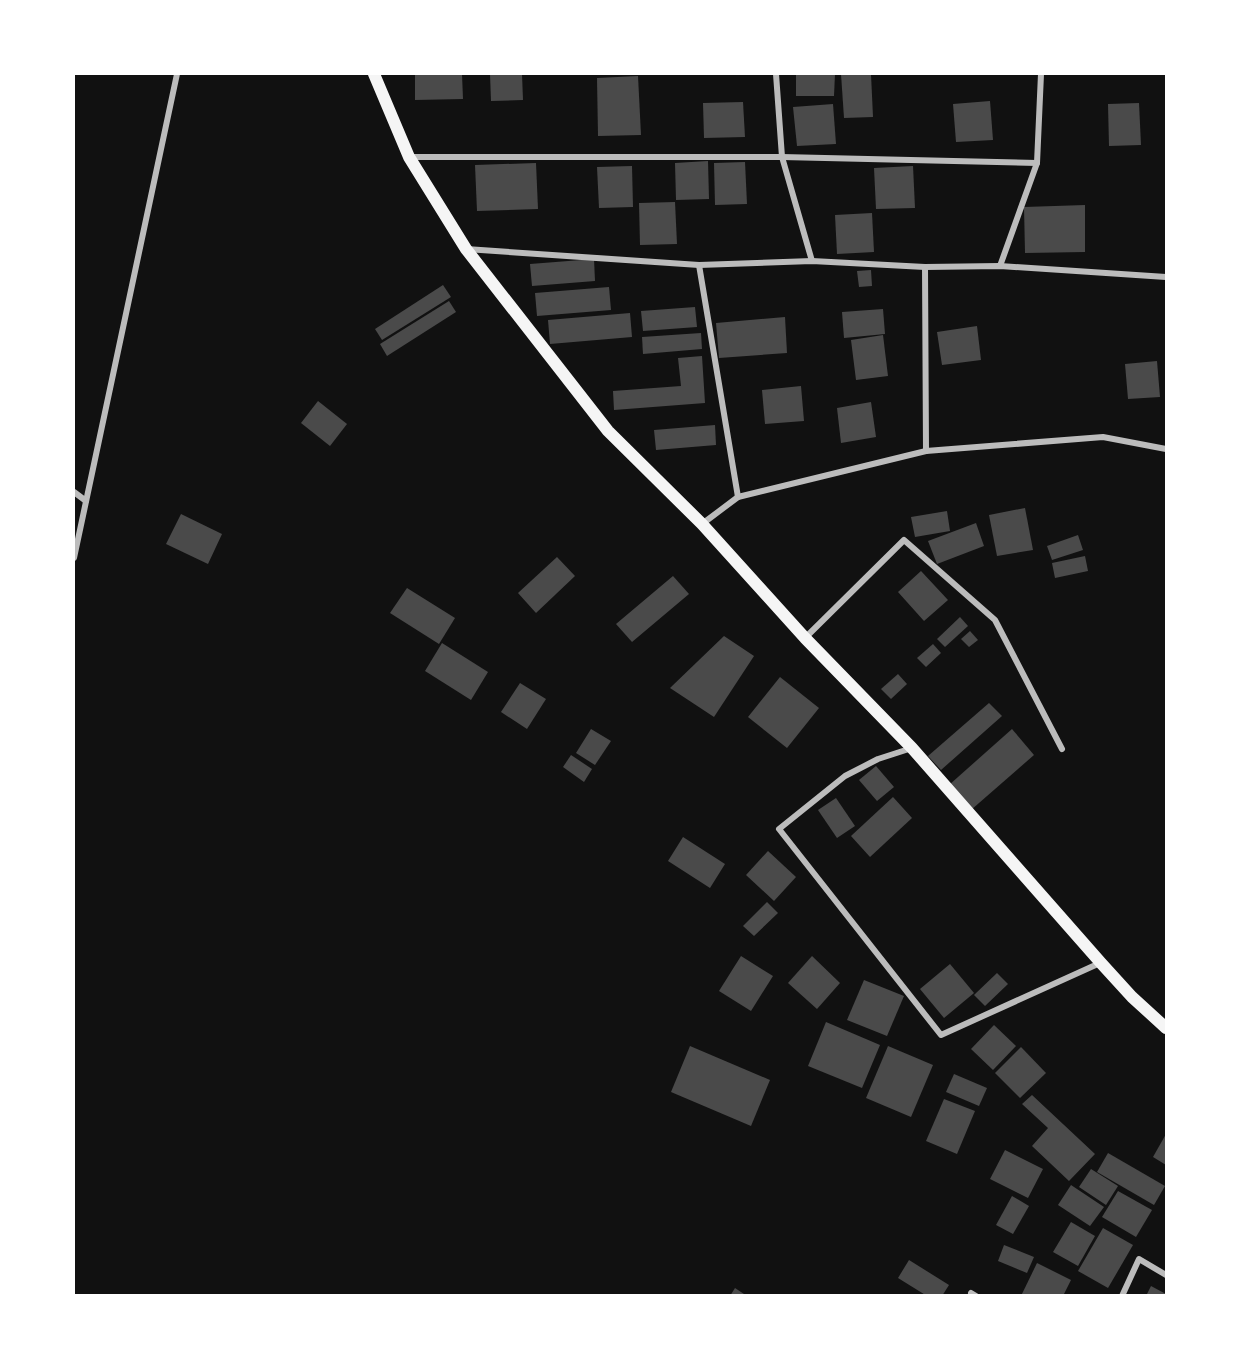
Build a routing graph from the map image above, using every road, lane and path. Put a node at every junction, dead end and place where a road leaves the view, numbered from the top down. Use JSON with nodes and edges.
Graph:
{"nodes":[{"id":1,"x":177,"y":74,"type":"edge"},
{"id":2,"x":375,"y":74,"type":"edge"},
{"id":3,"x":776,"y":74,"type":"edge"},
{"id":4,"x":1041,"y":74,"type":"edge"},
{"id":5,"x":409,"y":157,"type":"junction"},
{"id":6,"x":782,"y":157,"type":"junction"},
{"id":7,"x":1037,"y":163,"type":"junction"},
{"id":8,"x":466,"y":249,"type":"junction"},
{"id":9,"x":812,"y":261,"type":"junction"},
{"id":10,"x":699,"y":265,"type":"junction"},
{"id":11,"x":1000,"y":266,"type":"junction"},
{"id":12,"x":925,"y":267,"type":"junction"},
{"id":13,"x":1167,"y":277,"type":"edge"},
{"id":14,"x":1167,"y":449,"type":"edge"},
{"id":15,"x":926,"y":451,"type":"junction"},
{"id":16,"x":74,"y":492,"type":"edge"},
{"id":17,"x":738,"y":497,"type":"junction"},
{"id":18,"x":86,"y":501,"type":"junction"},
{"id":19,"x":702,"y":524,"type":"junction"},
{"id":20,"x":74,"y":558,"type":"edge"},
{"id":21,"x":806,"y":638,"type":"junction"},
{"id":22,"x":912,"y":748,"type":"junction"},
{"id":23,"x":1062,"y":749,"type":"dead end"},
{"id":24,"x":1101,"y":963,"type":"junction"},
{"id":25,"x":1167,"y":1028,"type":"edge"},
{"id":26,"x":1167,"y":1275,"type":"edge"},
{"id":27,"x":1122,"y":1296,"type":"edge"}],
"edges":[{"from":1,"to":18,"type":"street"},
{"from":2,"to":5,"type":"main road"},
{"from":3,"to":6,"type":"street"},
{"from":4,"to":7,"type":"street"},
{"from":5,"to":6,"type":"street"},
{"from":5,"to":8,"type":"main road"},
{"from":6,"to":7,"type":"street"},
{"from":6,"to":9,"type":"street"},
{"from":7,"to":11,"type":"street"},
{"from":8,"to":10,"type":"street"},
{"from":8,"to":19,"type":"main road"},
{"from":9,"to":10,"type":"street"},
{"from":9,"to":12,"type":"street"},
{"from":10,"to":17,"type":"street"},
{"from":11,"to":12,"type":"street"},
{"from":11,"to":13,"type":"street"},
{"from":12,"to":15,"type":"street"},
{"from":14,"to":15,"type":"street"},
{"from":15,"to":17,"type":"street"},
{"from":16,"to":18,"type":"street"},
{"from":17,"to":19,"type":"street"},
{"from":18,"to":20,"type":"street"},
{"from":19,"to":21,"type":"main road"},
{"from":21,"to":22,"type":"main road"},
{"from":21,"to":23,"type":"street"},
{"from":22,"to":24,"type":"main road"},
{"from":22,"to":24,"type":"street"},
{"from":24,"to":25,"type":"main road"},
{"from":26,"to":27,"type":"street"}]}
